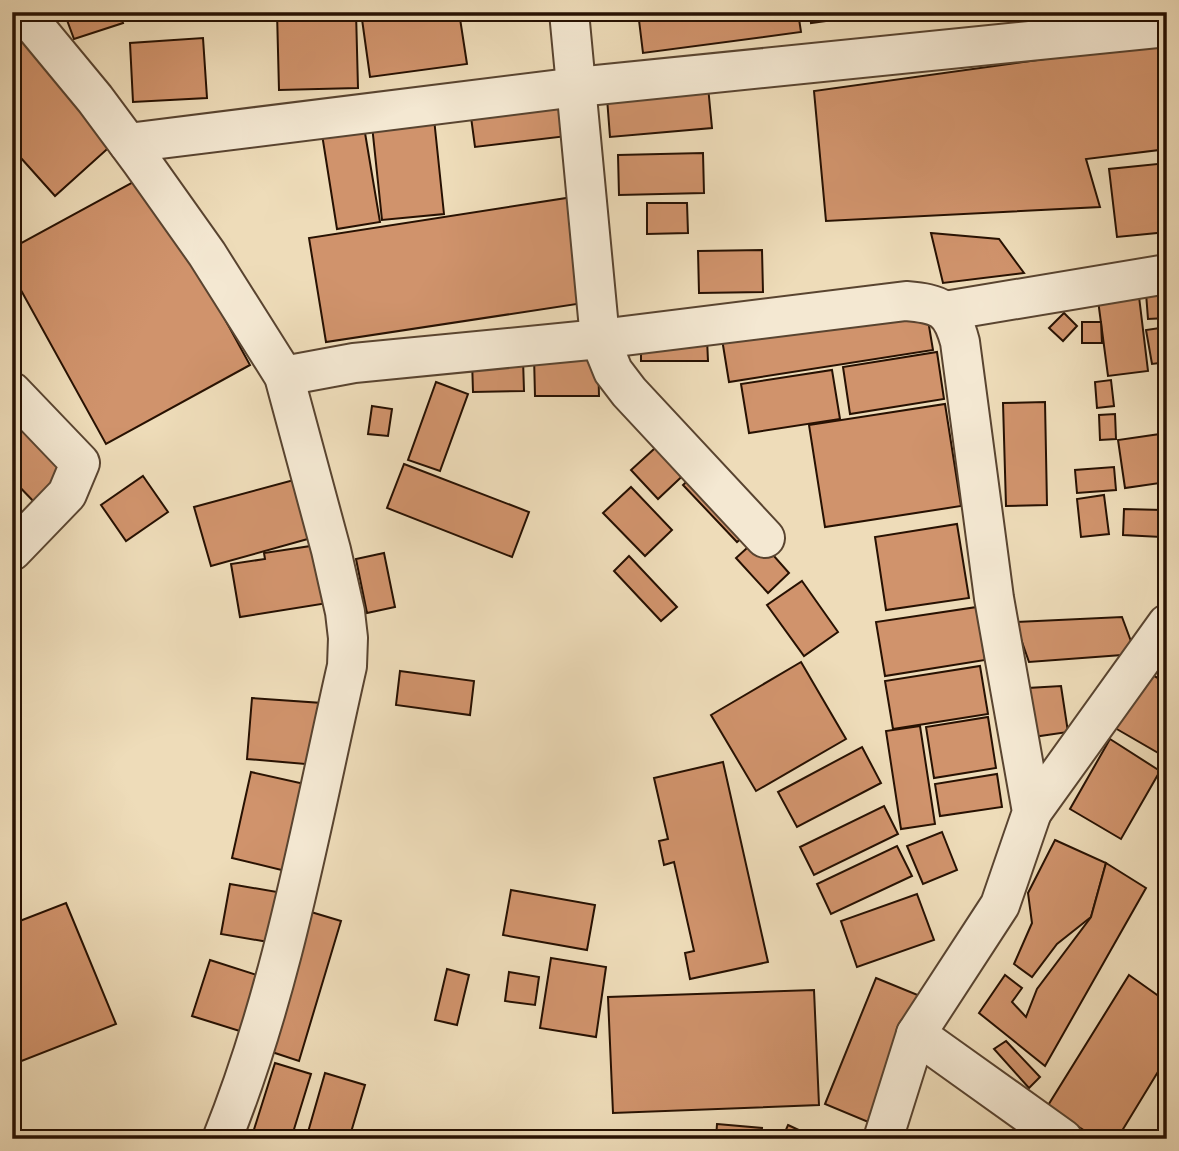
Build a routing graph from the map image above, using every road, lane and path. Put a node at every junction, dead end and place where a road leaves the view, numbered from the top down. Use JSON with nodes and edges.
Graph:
{"nodes":[{"id":1,"x":23,"y":12,"type":"edge"},
{"id":2,"x":569,"y":12,"type":"edge"},
{"id":3,"x":1167,"y":27,"type":"edge"},
{"id":4,"x":576,"y":87,"type":"junction"},
{"id":5,"x":128,"y":143,"type":"junction"},
{"id":6,"x":1167,"y":274,"type":"edge"},
{"id":7,"x":945,"y":311,"type":"junction"},
{"id":8,"x":600,"y":339,"type":"junction"},
{"id":9,"x":284,"y":376,"type":"junction"},
{"id":10,"x":12,"y":392,"type":"edge"},
{"id":11,"x":765,"y":538,"type":"dead end"},
{"id":12,"x":12,"y":551,"type":"edge"},
{"id":13,"x":1160,"y":646,"type":"edge"},
{"id":14,"x":1032,"y":812,"type":"junction"},
{"id":15,"x":916,"y":1034,"type":"junction"},
{"id":16,"x":222,"y":1139,"type":"edge"},
{"id":17,"x":883,"y":1139,"type":"edge"},
{"id":18,"x":1063,"y":1139,"type":"edge"}],
"edges":[{"from":1,"to":5,"type":"street"},
{"from":2,"to":4,"type":"street"},
{"from":3,"to":4,"type":"street"},
{"from":4,"to":5,"type":"street"},
{"from":4,"to":8,"type":"street"},
{"from":5,"to":9,"type":"street"},
{"from":6,"to":7,"type":"street"},
{"from":7,"to":8,"type":"street"},
{"from":7,"to":14,"type":"street"},
{"from":8,"to":9,"type":"street"},
{"from":8,"to":11,"type":"street"},
{"from":9,"to":16,"type":"street"},
{"from":10,"to":12,"type":"street"},
{"from":13,"to":14,"type":"street"},
{"from":14,"to":15,"type":"street"},
{"from":15,"to":17,"type":"street"},
{"from":15,"to":18,"type":"street"}]}
